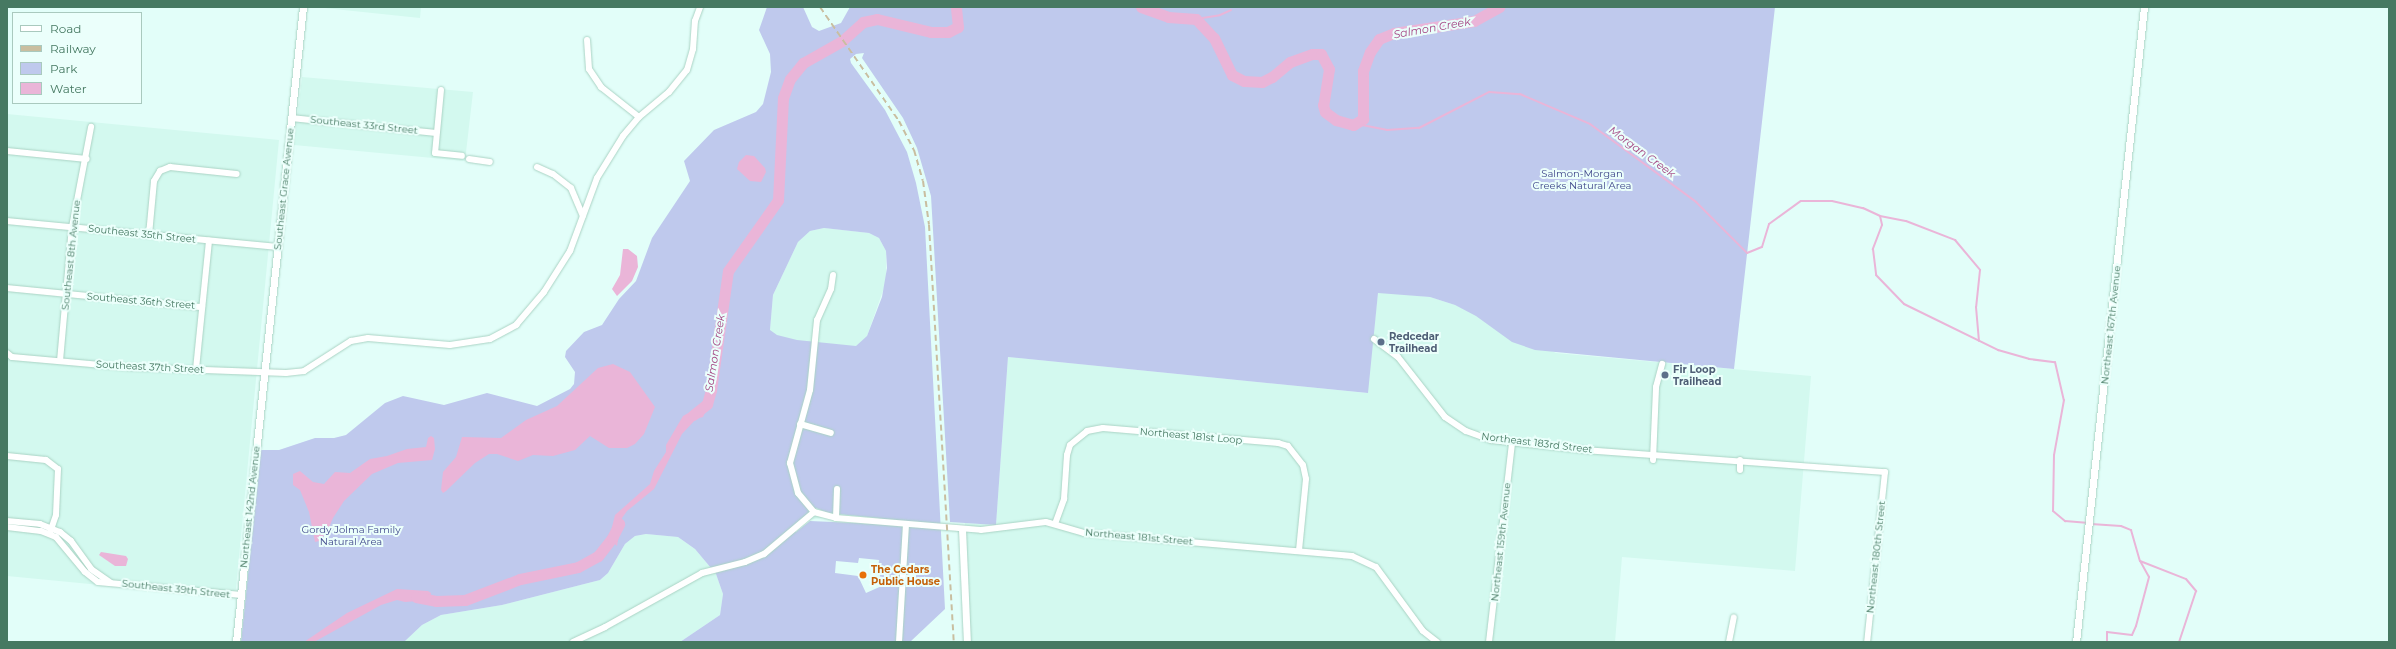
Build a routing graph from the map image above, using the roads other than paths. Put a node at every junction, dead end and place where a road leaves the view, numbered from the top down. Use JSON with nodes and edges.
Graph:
{"nodes":[{"id":1,"x":303,"y":7,"type":"edge"},
{"id":2,"x":700,"y":7,"type":"edge"},
{"id":3,"x":2144,"y":7,"type":"edge"},
{"id":4,"x":587,"y":40,"type":"dead end"},
{"id":5,"x":441,"y":90,"type":"dead end"},
{"id":6,"x":638,"y":117,"type":"junction"},
{"id":7,"x":291,"y":118,"type":"junction"},
{"id":8,"x":91,"y":126,"type":"dead end"},
{"id":9,"x":436,"y":133,"type":"junction"},
{"id":10,"x":7,"y":151,"type":"edge"},
{"id":11,"x":462,"y":156,"type":"dead end"},
{"id":12,"x":87,"y":159,"type":"junction"},
{"id":13,"x":469,"y":159,"type":"dead end"},
{"id":14,"x":490,"y":162,"type":"dead end"},
{"id":15,"x":537,"y":167,"type":"dead end"},
{"id":16,"x":237,"y":174,"type":"dead end"},
{"id":17,"x":584,"y":216,"type":"junction"},
{"id":18,"x":7,"y":221,"type":"edge"},
{"id":19,"x":72,"y":227,"type":"junction"},
{"id":20,"x":149,"y":235,"type":"junction"},
{"id":21,"x":209,"y":240,"type":"junction"},
{"id":22,"x":278,"y":247,"type":"junction"},
{"id":23,"x":832,"y":275,"type":"dead end"},
{"id":24,"x":7,"y":288,"type":"edge"},
{"id":25,"x":66,"y":294,"type":"junction"},
{"id":26,"x":202,"y":307,"type":"junction"},
{"id":27,"x":1374,"y":339,"type":"dead end"},
{"id":28,"x":9,"y":356,"type":"edge"},
{"id":29,"x":60,"y":361,"type":"junction"},
{"id":30,"x":1662,"y":364,"type":"dead end"},
{"id":31,"x":196,"y":369,"type":"junction"},
{"id":32,"x":265,"y":372,"type":"junction"},
{"id":33,"x":800,"y":424,"type":"junction"},
{"id":34,"x":831,"y":433,"type":"dead end"},
{"id":35,"x":1512,"y":442,"type":"junction"},
{"id":36,"x":7,"y":456,"type":"edge"},
{"id":37,"x":1653,"y":458,"type":"junction"},
{"id":38,"x":1740,"y":460,"type":"junction"},
{"id":39,"x":1740,"y":470,"type":"dead end"},
{"id":40,"x":1885,"y":472,"type":"joint"},
{"id":41,"x":837,"y":489,"type":"dead end"},
{"id":42,"x":814,"y":512,"type":"junction"},
{"id":43,"x":836,"y":518,"type":"junction"},
{"id":44,"x":7,"y":521,"type":"edge"},
{"id":45,"x":1055,"y":524,"type":"junction"},
{"id":46,"x":906,"y":525,"type":"junction"},
{"id":47,"x":7,"y":527,"type":"edge"},
{"id":48,"x":962,"y":529,"type":"junction"},
{"id":49,"x":50,"y":531,"type":"junction"},
{"id":50,"x":1299,"y":551,"type":"junction"},
{"id":51,"x":241,"y":595,"type":"junction"},
{"id":52,"x":1734,"y":617,"type":"dead end"},
{"id":53,"x":236,"y":642,"type":"edge"},
{"id":54,"x":573,"y":642,"type":"edge"},
{"id":55,"x":899,"y":642,"type":"edge"},
{"id":56,"x":967,"y":642,"type":"edge"},
{"id":57,"x":1437,"y":642,"type":"edge"},
{"id":58,"x":1490,"y":642,"type":"edge"},
{"id":59,"x":1729,"y":642,"type":"edge"},
{"id":60,"x":1867,"y":642,"type":"edge"},
{"id":61,"x":2076,"y":642,"type":"edge"}],
"edges":[{"from":1,"to":7,"type":"street","name":"Southeast Grace Avenue"},
{"from":2,"to":6,"type":"street","name":"Southeast 37th Street"},
{"from":3,"to":61,"type":"street","name":"Northeast 167th Avenue"},
{"from":4,"to":6,"type":"street"},
{"from":5,"to":9,"type":"street"},
{"from":6,"to":17,"type":"street","name":"Southeast 37th Street"},
{"from":7,"to":9,"type":"street","name":"Southeast 33rd Street"},
{"from":7,"to":22,"type":"street","name":"Southeast Grace Avenue"},
{"from":8,"to":12,"type":"street","name":"Southeast 8th Avenue"},
{"from":9,"to":11,"type":"street"},
{"from":10,"to":12,"type":"street"},
{"from":12,"to":19,"type":"street","name":"Southeast 8th Avenue"},
{"from":13,"to":14,"type":"street"},
{"from":15,"to":17,"type":"street"},
{"from":16,"to":20,"type":"street"},
{"from":17,"to":32,"type":"street","name":"Southeast 37th Street"},
{"from":18,"to":19,"type":"street","name":"Southeast 35th Street"},
{"from":19,"to":20,"type":"street","name":"Southeast 35th Street"},
{"from":19,"to":25,"type":"street","name":"Southeast 8th Avenue"},
{"from":20,"to":21,"type":"street","name":"Southeast 35th Street"},
{"from":21,"to":22,"type":"street","name":"Southeast 35th Street"},
{"from":21,"to":26,"type":"street"},
{"from":22,"to":32,"type":"street","name":"Southeast Grace Avenue"},
{"from":23,"to":33,"type":"street"},
{"from":24,"to":25,"type":"street","name":"Southeast 36th Street"},
{"from":25,"to":26,"type":"street","name":"Southeast 36th Street"},
{"from":25,"to":29,"type":"street","name":"Southeast 8th Avenue"},
{"from":26,"to":31,"type":"street"},
{"from":27,"to":35,"type":"street","name":"Northeast 183rd Street"},
{"from":28,"to":29,"type":"street","name":"Southeast 37th Street"},
{"from":29,"to":31,"type":"street","name":"Southeast 37th Street"},
{"from":30,"to":37,"type":"street"},
{"from":31,"to":32,"type":"street","name":"Southeast 37th Street"},
{"from":32,"to":51,"type":"street","name":"Northeast 142nd Avenue"},
{"from":33,"to":34,"type":"street"},
{"from":33,"to":42,"type":"street"},
{"from":35,"to":37,"type":"street","name":"Northeast 183rd Street"},
{"from":35,"to":58,"type":"street","name":"Northeast 159th Avenue"},
{"from":36,"to":49,"type":"street"},
{"from":37,"to":38,"type":"street","name":"Northeast 183rd Street"},
{"from":38,"to":39,"type":"street"},
{"from":38,"to":40,"type":"street","name":"Northeast 183rd Street"},
{"from":40,"to":60,"type":"street","name":"Northeast 180th Street"},
{"from":41,"to":43,"type":"street"},
{"from":42,"to":43,"type":"street","name":"Northeast 181st Street"},
{"from":42,"to":54,"type":"street"},
{"from":43,"to":46,"type":"street","name":"Northeast 181st Street"},
{"from":44,"to":49,"type":"street","name":"Southeast 39th Street"},
{"from":45,"to":48,"type":"street","name":"Northeast 181st Street"},
{"from":45,"to":50,"type":"street","name":"Northeast 181st Street"},
{"from":45,"to":50,"type":"street","name":"Northeast 181st Loop"},
{"from":46,"to":48,"type":"street","name":"Northeast 181st Street"},
{"from":46,"to":55,"type":"street"},
{"from":47,"to":49,"type":"street","name":"Southeast 39th Street"},
{"from":48,"to":56,"type":"street"},
{"from":49,"to":51,"type":"street","name":"Southeast 39th Street"},
{"from":50,"to":57,"type":"street","name":"Northeast 181st Street"},
{"from":51,"to":53,"type":"street","name":"Northeast 142nd Avenue"},
{"from":52,"to":59,"type":"street"}]}
